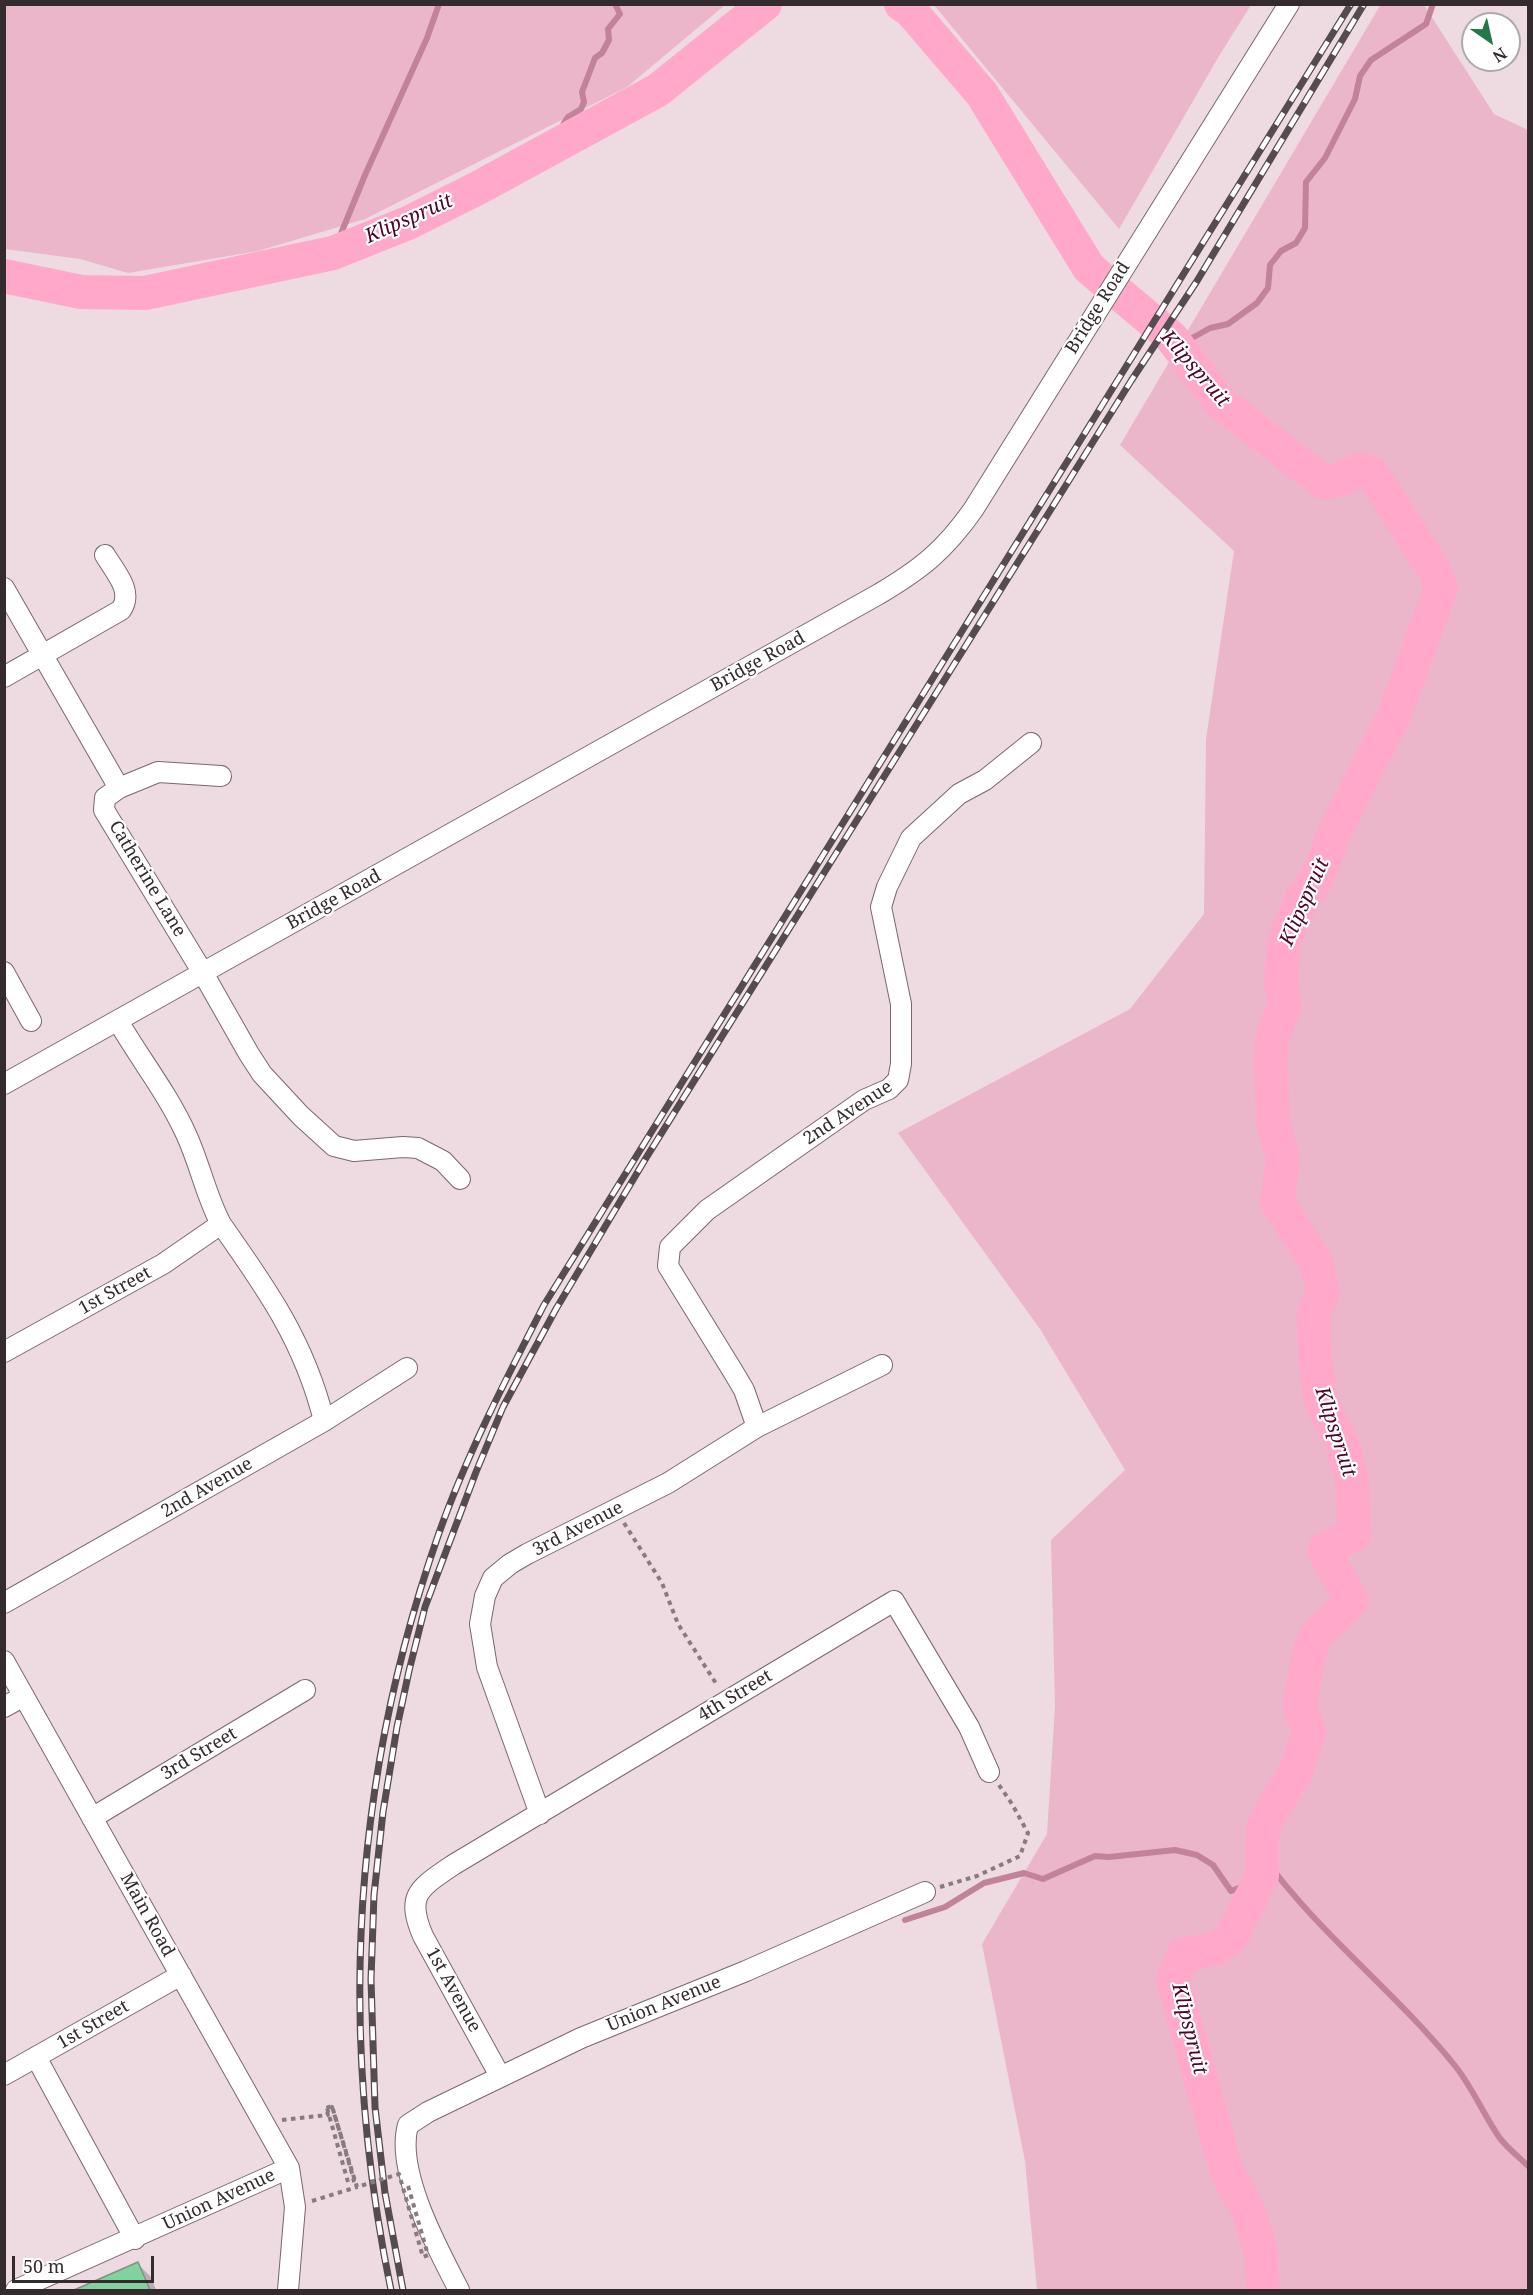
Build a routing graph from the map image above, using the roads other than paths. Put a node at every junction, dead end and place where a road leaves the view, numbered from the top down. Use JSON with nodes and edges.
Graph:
{"nodes":[{"id":1,"x":1289,"y":4,"type":"edge"},
{"id":2,"x":105,"y":555,"type":"dead end"},
{"id":3,"x":4,"y":588,"type":"edge"},
{"id":4,"x":43,"y":656,"type":"junction"},
{"id":5,"x":4,"y":677,"type":"edge"},
{"id":6,"x":1030,"y":743,"type":"dead end"},
{"id":7,"x":221,"y":776,"type":"dead end"},
{"id":8,"x":119,"y":788,"type":"junction"},
{"id":9,"x":4,"y":972,"type":"edge"},
{"id":10,"x":204,"y":973,"type":"junction"},
{"id":11,"x":31,"y":1021,"type":"dead end"},
{"id":12,"x":118,"y":1021,"type":"junction"},
{"id":13,"x":4,"y":1084,"type":"edge"},
{"id":14,"x":460,"y":1179,"type":"dead end"},
{"id":15,"x":221,"y":1224,"type":"junction"},
{"id":16,"x":4,"y":1352,"type":"edge"},
{"id":17,"x":882,"y":1365,"type":"dead end"},
{"id":18,"x":407,"y":1368,"type":"dead end"},
{"id":19,"x":324,"y":1421,"type":"junction"},
{"id":20,"x":757,"y":1427,"type":"junction"},
{"id":21,"x":4,"y":1603,"type":"edge"},
{"id":22,"x":4,"y":1661,"type":"edge"},
{"id":23,"x":305,"y":1689,"type":"dead end"},
{"id":24,"x":24,"y":1696,"type":"junction"},
{"id":25,"x":4,"y":1707,"type":"edge"},
{"id":26,"x":989,"y":1772,"type":"road end"},
{"id":27,"x":540,"y":1814,"type":"junction"},
{"id":28,"x":92,"y":1818,"type":"junction"},
{"id":29,"x":925,"y":1892,"type":"road end"},
{"id":30,"x":415,"y":1900,"type":"joint"},
{"id":31,"x":181,"y":1975,"type":"junction"},
{"id":32,"x":36,"y":2057,"type":"junction"},
{"id":33,"x":4,"y":2075,"type":"edge"},
{"id":34,"x":500,"y":2076,"type":"junction"},
{"id":35,"x":289,"y":2168,"type":"junction"},
{"id":36,"x":135,"y":2239,"type":"junction"},
{"id":37,"x":16,"y":2290,"type":"edge"},
{"id":38,"x":288,"y":2290,"type":"edge"},
{"id":39,"x":459,"y":2290,"type":"edge"}],
"edges":[{"from":1,"to":10,"type":"street","name":"Bridge Road"},
{"from":2,"to":4,"type":"street"},
{"from":3,"to":4,"type":"street"},
{"from":4,"to":5,"type":"street"},
{"from":4,"to":8,"type":"street"},
{"from":6,"to":20,"type":"street","name":"2nd Avenue"},
{"from":7,"to":8,"type":"street"},
{"from":8,"to":10,"type":"street","name":"Catherine Lane"},
{"from":9,"to":11,"type":"street"},
{"from":10,"to":12,"type":"street","name":"Bridge Road"},
{"from":10,"to":14,"type":"street","name":"Catherine Lane"},
{"from":12,"to":13,"type":"street","name":"Bridge Road"},
{"from":12,"to":15,"type":"street"},
{"from":15,"to":16,"type":"street","name":"1st Street"},
{"from":15,"to":19,"type":"street"},
{"from":17,"to":20,"type":"street","name":"3rd Avenue"},
{"from":18,"to":19,"type":"street","name":"2nd Avenue"},
{"from":19,"to":21,"type":"street","name":"2nd Avenue"},
{"from":20,"to":27,"type":"street","name":"3rd Avenue"},
{"from":22,"to":24,"type":"street","name":"Main Road"},
{"from":23,"to":28,"type":"street","name":"3rd Street"},
{"from":24,"to":25,"type":"street"},
{"from":24,"to":28,"type":"street","name":"Main Road"},
{"from":26,"to":27,"type":"street","name":"4th Street"},
{"from":27,"to":30,"type":"street","name":"4th Street"},
{"from":28,"to":31,"type":"street","name":"Main Road"},
{"from":29,"to":34,"type":"street","name":"Union Avenue"},
{"from":30,"to":34,"type":"street","name":"1st Avenue"},
{"from":31,"to":32,"type":"street","name":"1st Street"},
{"from":31,"to":35,"type":"street","name":"Main Road"},
{"from":32,"to":33,"type":"street","name":"1st Street"},
{"from":32,"to":36,"type":"street"},
{"from":34,"to":39,"type":"street","name":"Union Avenue"},
{"from":35,"to":36,"type":"street","name":"Union Avenue"},
{"from":35,"to":38,"type":"street"},
{"from":36,"to":37,"type":"street","name":"Union Avenue"}]}
